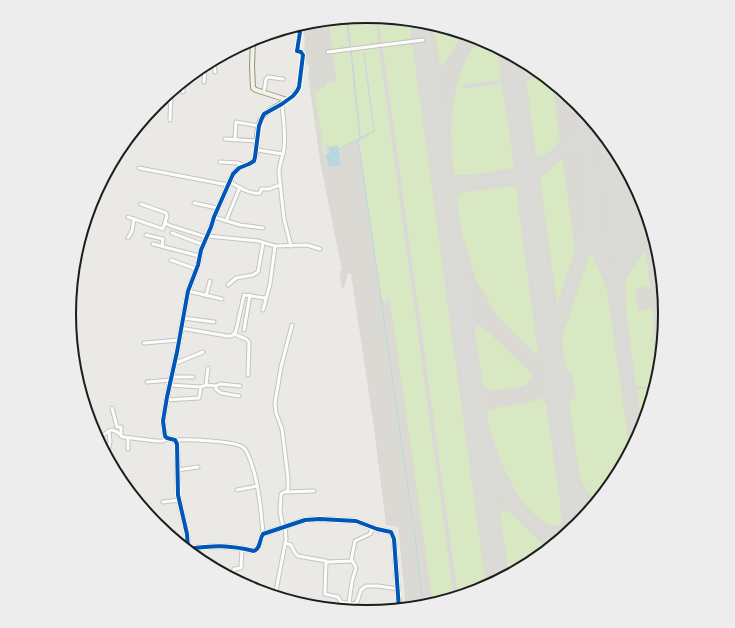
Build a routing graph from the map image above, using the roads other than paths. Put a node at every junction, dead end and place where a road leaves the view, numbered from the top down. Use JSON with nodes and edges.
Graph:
{"nodes":[{"id":1,"x":299,"y":32,"type":"edge"},
{"id":2,"x":423,"y":40,"type":"dead end"},
{"id":3,"x":253,"y":46,"type":"edge"},
{"id":4,"x":328,"y":52,"type":"dead end"},
{"id":5,"x":215,"y":67,"type":"edge"},
{"id":6,"x":215,"y":72,"type":"dead end"},
{"id":7,"x":204,"y":73,"type":"edge"},
{"id":8,"x":283,"y":79,"type":"dead end"},
{"id":9,"x":204,"y":82,"type":"dead end"},
{"id":10,"x":183,"y":89,"type":"edge"},
{"id":11,"x":183,"y":92,"type":"dead end"},
{"id":12,"x":264,"y":92,"type":"junction"},
{"id":13,"x":287,"y":100,"type":"junction"},
{"id":14,"x":171,"y":102,"type":"edge"},
{"id":15,"x":282,"y":104,"type":"junction"},
{"id":16,"x":170,"y":120,"type":"dead end"},
{"id":17,"x":259,"y":126,"type":"junction"},
{"id":18,"x":225,"y":139,"type":"dead end"},
{"id":19,"x":235,"y":140,"type":"junction"},
{"id":20,"x":258,"y":141,"type":"junction"},
{"id":21,"x":257,"y":150,"type":"junction"},
{"id":22,"x":283,"y":154,"type":"junction"},
{"id":23,"x":220,"y":162,"type":"dead end"},
{"id":24,"x":244,"y":166,"type":"junction"},
{"id":25,"x":139,"y":168,"type":"dead end"},
{"id":26,"x":229,"y":184,"type":"junction"},
{"id":27,"x":280,"y":185,"type":"junction"},
{"id":28,"x":240,"y":187,"type":"junction"},
{"id":29,"x":194,"y":203,"type":"dead end"},
{"id":30,"x":141,"y":204,"type":"dead end"},
{"id":31,"x":217,"y":208,"type":"junction"},
{"id":32,"x":214,"y":217,"type":"junction"},
{"id":33,"x":128,"y":218,"type":"dead end"},
{"id":34,"x":134,"y":219,"type":"junction"},
{"id":35,"x":226,"y":221,"type":"junction"},
{"id":36,"x":165,"y":223,"type":"junction"},
{"id":37,"x":264,"y":228,"type":"dead end"},
{"id":38,"x":172,"y":232,"type":"dead end"},
{"id":39,"x":146,"y":235,"type":"dead end"},
{"id":40,"x":207,"y":237,"type":"junction"},
{"id":41,"x":128,"y":238,"type":"dead end"},
{"id":42,"x":262,"y":243,"type":"junction"},
{"id":43,"x":153,"y":244,"type":"dead end"},
{"id":44,"x":204,"y":245,"type":"junction"},
{"id":45,"x":162,"y":246,"type":"junction"},
{"id":46,"x":276,"y":246,"type":"junction"},
{"id":47,"x":291,"y":246,"type":"junction"},
{"id":48,"x":320,"y":249,"type":"dead end"},
{"id":49,"x":200,"y":256,"type":"junction"},
{"id":50,"x":170,"y":260,"type":"dead end"},
{"id":51,"x":196,"y":269,"type":"junction"},
{"id":52,"x":210,"y":281,"type":"dead end"},
{"id":53,"x":228,"y":285,"type":"dead end"},
{"id":54,"x":188,"y":291,"type":"junction"},
{"id":55,"x":250,"y":295,"type":"junction"},
{"id":56,"x":206,"y":296,"type":"junction"},
{"id":57,"x":265,"y":298,"type":"junction"},
{"id":58,"x":222,"y":299,"type":"dead end"},
{"id":59,"x":263,"y":310,"type":"dead end"},
{"id":60,"x":183,"y":318,"type":"junction"},
{"id":61,"x":214,"y":322,"type":"dead end"},
{"id":62,"x":292,"y":325,"type":"dead end"},
{"id":63,"x":180,"y":328,"type":"junction"},
{"id":64,"x":244,"y":330,"type":"dead end"},
{"id":65,"x":234,"y":334,"type":"junction"},
{"id":66,"x":179,"y":340,"type":"junction"},
{"id":67,"x":144,"y":343,"type":"dead end"},
{"id":68,"x":203,"y":352,"type":"dead end"},
{"id":69,"x":174,"y":364,"type":"junction"},
{"id":70,"x":208,"y":368,"type":"dead end"},
{"id":71,"x":248,"y":375,"type":"dead end"},
{"id":72,"x":192,"y":377,"type":"dead end"},
{"id":73,"x":171,"y":378,"type":"junction"},
{"id":74,"x":147,"y":382,"type":"dead end"},
{"id":75,"x":170,"y":385,"type":"junction"},
{"id":76,"x":206,"y":385,"type":"junction"},
{"id":77,"x":216,"y":386,"type":"junction"},
{"id":78,"x":240,"y":386,"type":"dead end"},
{"id":79,"x":202,"y":387,"type":"junction"},
{"id":80,"x":239,"y":396,"type":"dead end"},
{"id":81,"x":166,"y":400,"type":"junction"},
{"id":82,"x":112,"y":408,"type":"dead end"},
{"id":83,"x":108,"y":431,"type":"junction"},
{"id":84,"x":103,"y":435,"type":"edge"},
{"id":85,"x":121,"y":436,"type":"junction"},
{"id":86,"x":128,"y":437,"type":"junction"},
{"id":87,"x":168,"y":438,"type":"junction"},
{"id":88,"x":175,"y":440,"type":"junction"},
{"id":89,"x":108,"y":445,"type":"edge"},
{"id":90,"x":128,"y":449,"type":"dead end"},
{"id":91,"x":198,"y":467,"type":"dead end"},
{"id":92,"x":177,"y":470,"type":"junction"},
{"id":93,"x":257,"y":486,"type":"junction"},
{"id":94,"x":237,"y":490,"type":"dead end"},
{"id":95,"x":314,"y":490,"type":"dead end"},
{"id":96,"x":286,"y":492,"type":"junction"},
{"id":97,"x":179,"y":500,"type":"junction"},
{"id":98,"x":163,"y":502,"type":"dead end"},
{"id":99,"x":284,"y":527,"type":"junction"},
{"id":100,"x":373,"y":527,"type":"junction"},
{"id":101,"x":263,"y":534,"type":"junction"},
{"id":102,"x":188,"y":543,"type":"edge"},
{"id":103,"x":286,"y":543,"type":"junction"},
{"id":104,"x":195,"y":548,"type":"edge"},
{"id":105,"x":242,"y":548,"type":"junction"},
{"id":106,"x":352,"y":560,"type":"junction"},
{"id":107,"x":327,"y":562,"type":"junction"},
{"id":108,"x":234,"y":572,"type":"edge"},
{"id":109,"x":398,"y":590,"type":"junction"},
{"id":110,"x":276,"y":591,"type":"edge"},
{"id":111,"x":349,"y":603,"type":"junction"},
{"id":112,"x":399,"y":603,"type":"edge"}],
"edges":[{"from":1,"to":13,"type":"street"},
{"from":2,"to":4,"type":"street"},
{"from":3,"to":12,"type":"street"},
{"from":5,"to":6,"type":"street"},
{"from":7,"to":9,"type":"street"},
{"from":8,"to":12,"type":"street"},
{"from":10,"to":11,"type":"street"},
{"from":12,"to":13,"type":"street"},
{"from":13,"to":15,"type":"street"},
{"from":14,"to":16,"type":"street"},
{"from":15,"to":17,"type":"street"},
{"from":15,"to":22,"type":"street"},
{"from":17,"to":19,"type":"street"},
{"from":17,"to":20,"type":"street"},
{"from":18,"to":19,"type":"street"},
{"from":19,"to":20,"type":"street"},
{"from":20,"to":21,"type":"street"},
{"from":21,"to":22,"type":"street"},
{"from":21,"to":24,"type":"street"},
{"from":22,"to":27,"type":"street"},
{"from":23,"to":24,"type":"street"},
{"from":24,"to":26,"type":"street"},
{"from":25,"to":26,"type":"street"},
{"from":26,"to":28,"type":"street"},
{"from":26,"to":31,"type":"street"},
{"from":27,"to":28,"type":"street"},
{"from":27,"to":47,"type":"street"},
{"from":28,"to":35,"type":"street"},
{"from":29,"to":31,"type":"street"},
{"from":30,"to":36,"type":"street"},
{"from":31,"to":32,"type":"street"},
{"from":32,"to":35,"type":"street"},
{"from":32,"to":40,"type":"street"},
{"from":33,"to":34,"type":"street"},
{"from":34,"to":36,"type":"street"},
{"from":34,"to":41,"type":"street"},
{"from":35,"to":37,"type":"street"},
{"from":36,"to":40,"type":"street"},
{"from":38,"to":44,"type":"street"},
{"from":39,"to":45,"type":"street"},
{"from":40,"to":42,"type":"street"},
{"from":40,"to":44,"type":"street"},
{"from":42,"to":46,"type":"street"},
{"from":42,"to":53,"type":"street"},
{"from":43,"to":45,"type":"street"},
{"from":44,"to":49,"type":"street"},
{"from":45,"to":49,"type":"street"},
{"from":46,"to":47,"type":"street"},
{"from":46,"to":57,"type":"street"},
{"from":47,"to":48,"type":"street"},
{"from":49,"to":51,"type":"street"},
{"from":50,"to":51,"type":"street"},
{"from":51,"to":54,"type":"street"},
{"from":52,"to":56,"type":"street"},
{"from":54,"to":56,"type":"street"},
{"from":54,"to":60,"type":"street"},
{"from":55,"to":57,"type":"street"},
{"from":55,"to":64,"type":"street"},
{"from":55,"to":65,"type":"street"},
{"from":56,"to":58,"type":"street"},
{"from":57,"to":59,"type":"street"},
{"from":60,"to":61,"type":"street"},
{"from":60,"to":63,"type":"street"},
{"from":62,"to":96,"type":"street"},
{"from":63,"to":65,"type":"street"},
{"from":63,"to":66,"type":"street"},
{"from":65,"to":71,"type":"street"},
{"from":66,"to":67,"type":"street"},
{"from":66,"to":69,"type":"street"},
{"from":68,"to":69,"type":"street"},
{"from":69,"to":73,"type":"street"},
{"from":70,"to":76,"type":"street"},
{"from":72,"to":73,"type":"street"},
{"from":73,"to":74,"type":"street"},
{"from":73,"to":75,"type":"street"},
{"from":75,"to":79,"type":"street"},
{"from":75,"to":81,"type":"street"},
{"from":76,"to":77,"type":"street"},
{"from":76,"to":79,"type":"street"},
{"from":77,"to":78,"type":"street"},
{"from":77,"to":80,"type":"street"},
{"from":79,"to":81,"type":"street"},
{"from":81,"to":87,"type":"street"},
{"from":82,"to":85,"type":"street"},
{"from":83,"to":84,"type":"street"},
{"from":83,"to":85,"type":"street"},
{"from":83,"to":89,"type":"street"},
{"from":85,"to":86,"type":"street"},
{"from":86,"to":87,"type":"street"},
{"from":86,"to":90,"type":"street"},
{"from":87,"to":88,"type":"street"},
{"from":88,"to":92,"type":"street"},
{"from":88,"to":93,"type":"street"},
{"from":91,"to":92,"type":"street"},
{"from":92,"to":97,"type":"street"},
{"from":93,"to":94,"type":"street"},
{"from":93,"to":101,"type":"street"},
{"from":95,"to":96,"type":"street"},
{"from":96,"to":99,"type":"street"},
{"from":97,"to":98,"type":"street"},
{"from":97,"to":102,"type":"street"},
{"from":99,"to":100,"type":"street"},
{"from":99,"to":101,"type":"street"},
{"from":99,"to":103,"type":"street"},
{"from":100,"to":106,"type":"street"},
{"from":100,"to":109,"type":"street"},
{"from":101,"to":105,"type":"street"},
{"from":103,"to":107,"type":"street"},
{"from":103,"to":110,"type":"street"},
{"from":104,"to":105,"type":"street"},
{"from":105,"to":108,"type":"street"},
{"from":106,"to":107,"type":"street"},
{"from":106,"to":111,"type":"street"},
{"from":107,"to":111,"type":"street"},
{"from":109,"to":111,"type":"street"},
{"from":109,"to":112,"type":"street"}]}
